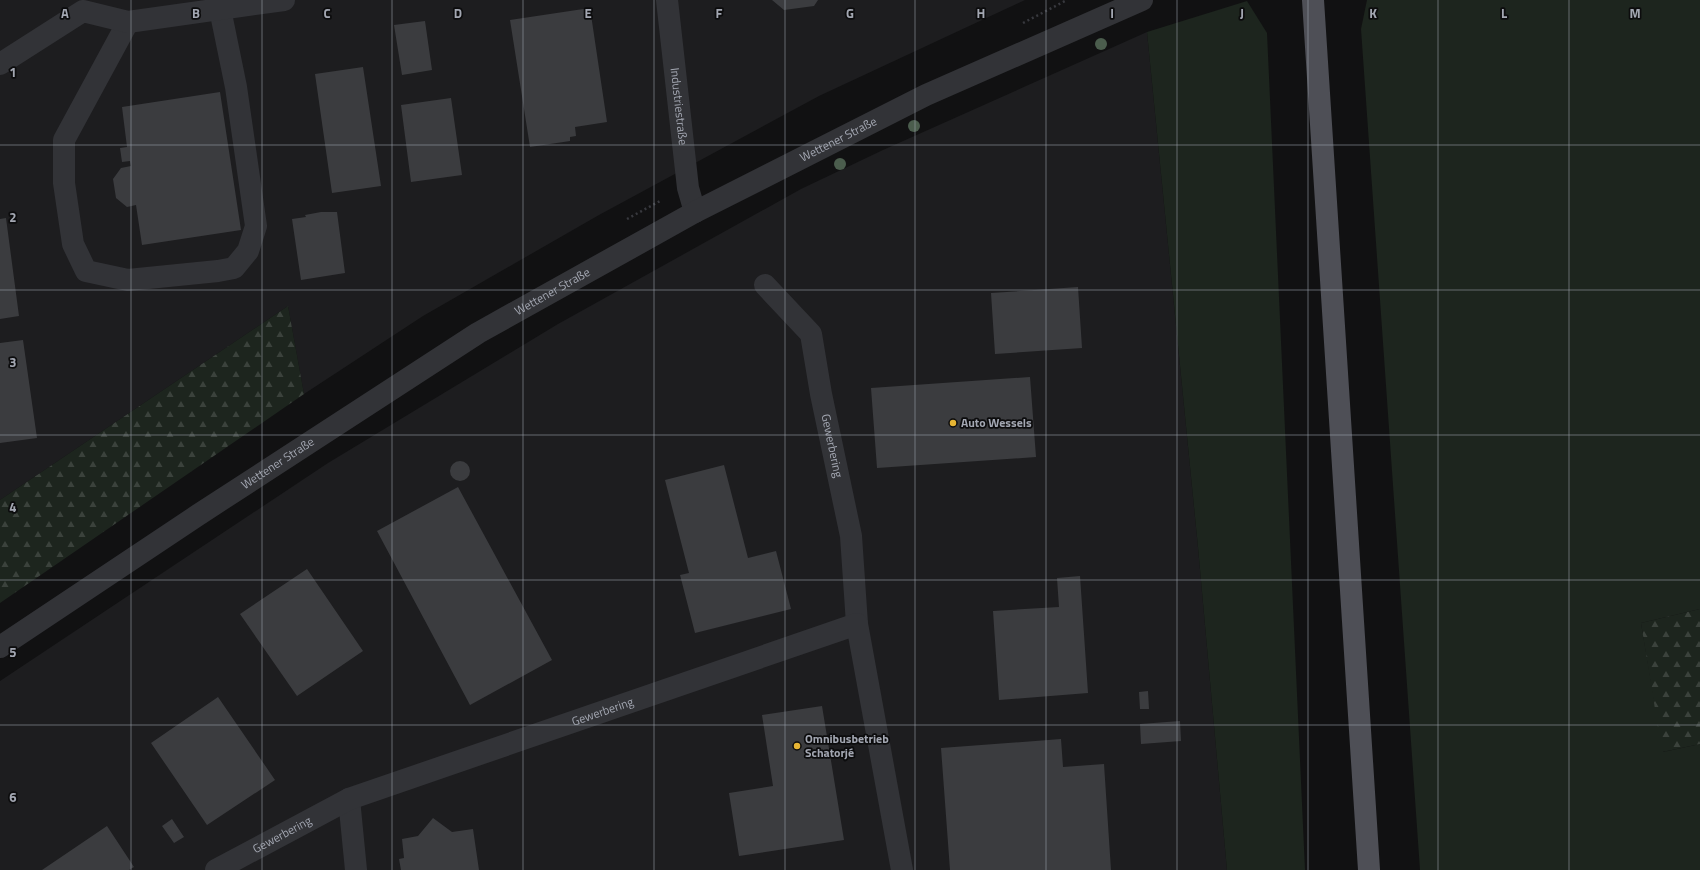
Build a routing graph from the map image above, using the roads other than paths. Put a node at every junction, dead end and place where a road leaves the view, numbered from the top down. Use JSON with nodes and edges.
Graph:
{"nodes":[{"id":1,"x":284,"y":0,"type":"edge"},
{"id":2,"x":667,"y":0,"type":"edge"},
{"id":3,"x":1142,"y":0,"type":"edge"},
{"id":4,"x":1313,"y":0,"type":"edge"},
{"id":5,"x":220,"y":9,"type":"junction"},
{"id":6,"x":128,"y":22,"type":"junction"},
{"id":7,"x":0,"y":64,"type":"edge"},
{"id":8,"x":695,"y":212,"type":"junction"},
{"id":9,"x":765,"y":285,"type":"dead end"},
{"id":10,"x":857,"y":624,"type":"junction"},
{"id":11,"x":0,"y":647,"type":"edge"},
{"id":12,"x":349,"y":799,"type":"junction"},
{"id":13,"x":216,"y":870,"type":"edge"},
{"id":14,"x":356,"y":870,"type":"edge"},
{"id":15,"x":902,"y":870,"type":"edge"},
{"id":16,"x":1370,"y":870,"type":"edge"}],
"edges":[{"from":1,"to":5,"type":"street"},
{"from":2,"to":8,"type":"street","name":"Industriestraße"},
{"from":3,"to":8,"type":"street","name":"Wettener Straße"},
{"from":4,"to":16,"type":"main road"},
{"from":5,"to":6,"type":"street"},
{"from":5,"to":6,"type":"street"},
{"from":6,"to":7,"type":"street"},
{"from":8,"to":11,"type":"street","name":"Wettener Straße"},
{"from":9,"to":10,"type":"street","name":"Gewerbering"},
{"from":10,"to":12,"type":"street","name":"Gewerbering"},
{"from":10,"to":15,"type":"street","name":"Gewerbering"},
{"from":12,"to":13,"type":"street","name":"Gewerbering"},
{"from":12,"to":14,"type":"street"}]}
